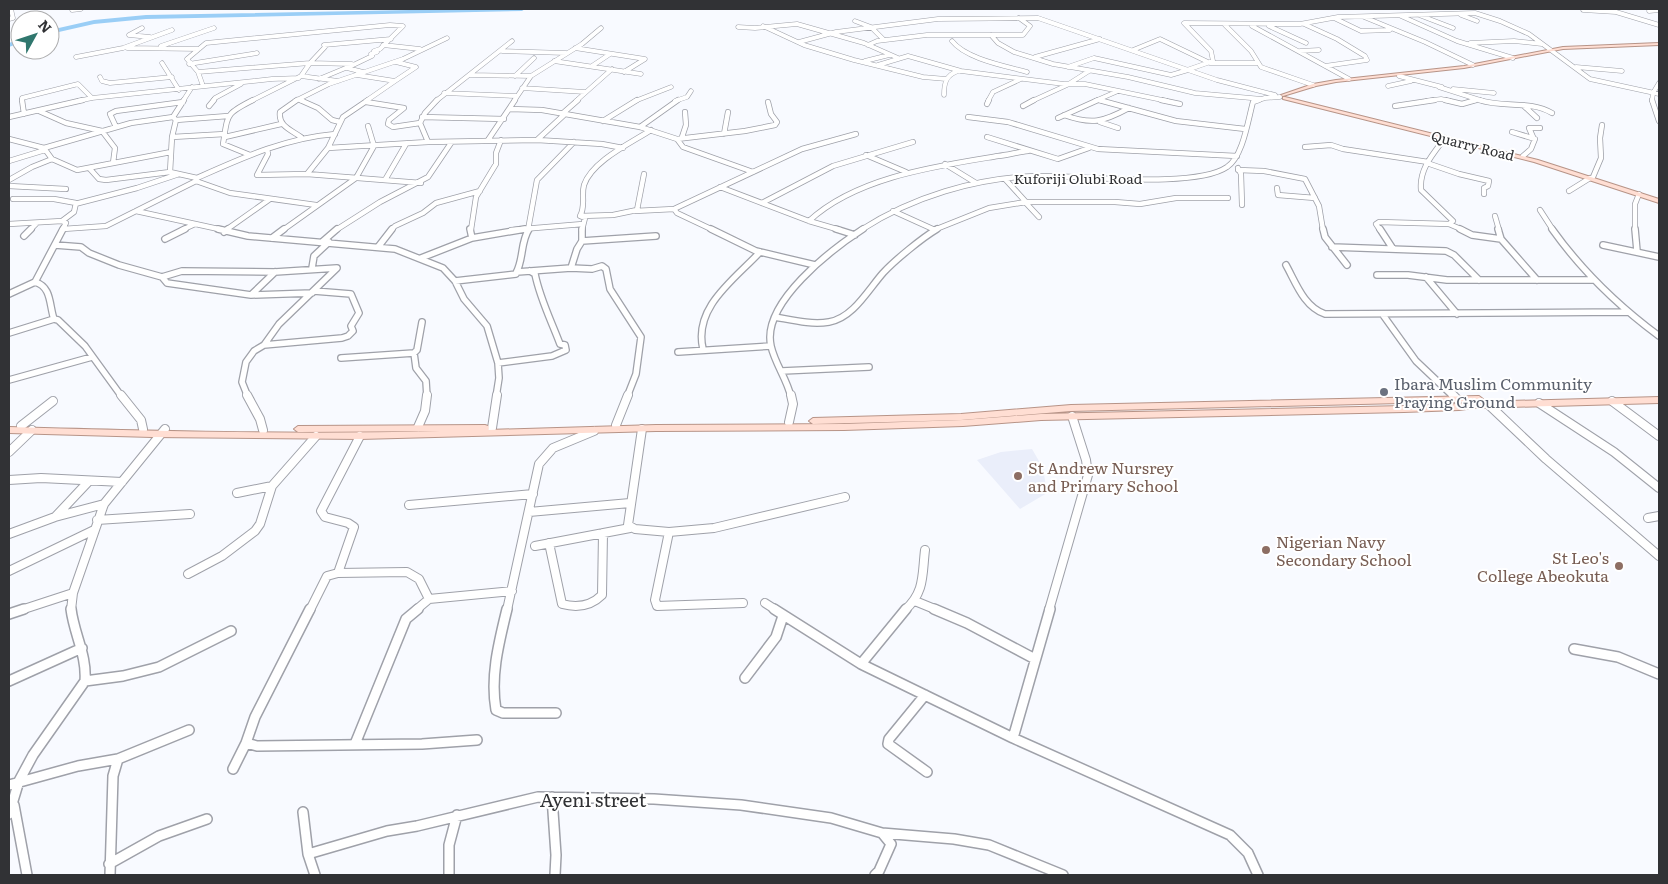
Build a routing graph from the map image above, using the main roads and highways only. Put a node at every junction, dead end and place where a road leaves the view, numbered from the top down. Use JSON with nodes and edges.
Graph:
{"nodes":[{"id":1,"x":1659,"y":44,"type":"edge"},
{"id":2,"x":1552,"y":50,"type":"junction"},
{"id":3,"x":1284,"y":97,"type":"junction"},
{"id":4,"x":1592,"y":177,"type":"junction"},
{"id":5,"x":1659,"y":200,"type":"edge"},
{"id":6,"x":1659,"y":395,"type":"edge"},
{"id":7,"x":1612,"y":398,"type":"junction"},
{"id":8,"x":1659,"y":400,"type":"edge"},
{"id":9,"x":1459,"y":404,"type":"junction"},
{"id":10,"x":962,"y":420,"type":"junction"},
{"id":11,"x":694,"y":425,"type":"junction"},
{"id":12,"x":9,"y":426,"type":"edge"},
{"id":13,"x":9,"y":430,"type":"edge"},
{"id":14,"x":163,"y":432,"type":"junction"}],
"edges":[{"from":1,"to":2,"type":"main road"},
{"from":2,"to":3,"type":"main road"},
{"from":2,"to":3,"type":"main road"},
{"from":3,"to":4,"type":"main road","name":"Quarry Road"},
{"from":3,"to":4,"type":"main road","name":"Quarry Road"},
{"from":4,"to":5,"type":"main road","name":"Quarry Road"},
{"from":4,"to":5,"type":"main road","name":"Quarry Road"},
{"from":6,"to":7,"type":"main road"},
{"from":7,"to":8,"type":"main road"},
{"from":7,"to":9,"type":"main road"},
{"from":7,"to":9,"type":"main road"},
{"from":9,"to":10,"type":"main road"},
{"from":9,"to":10,"type":"main road"},
{"from":10,"to":11,"type":"main road"},
{"from":10,"to":11,"type":"main road"},
{"from":11,"to":14,"type":"main road"},
{"from":11,"to":14,"type":"main road"},
{"from":12,"to":14,"type":"main road"},
{"from":13,"to":14,"type":"main road"}]}
